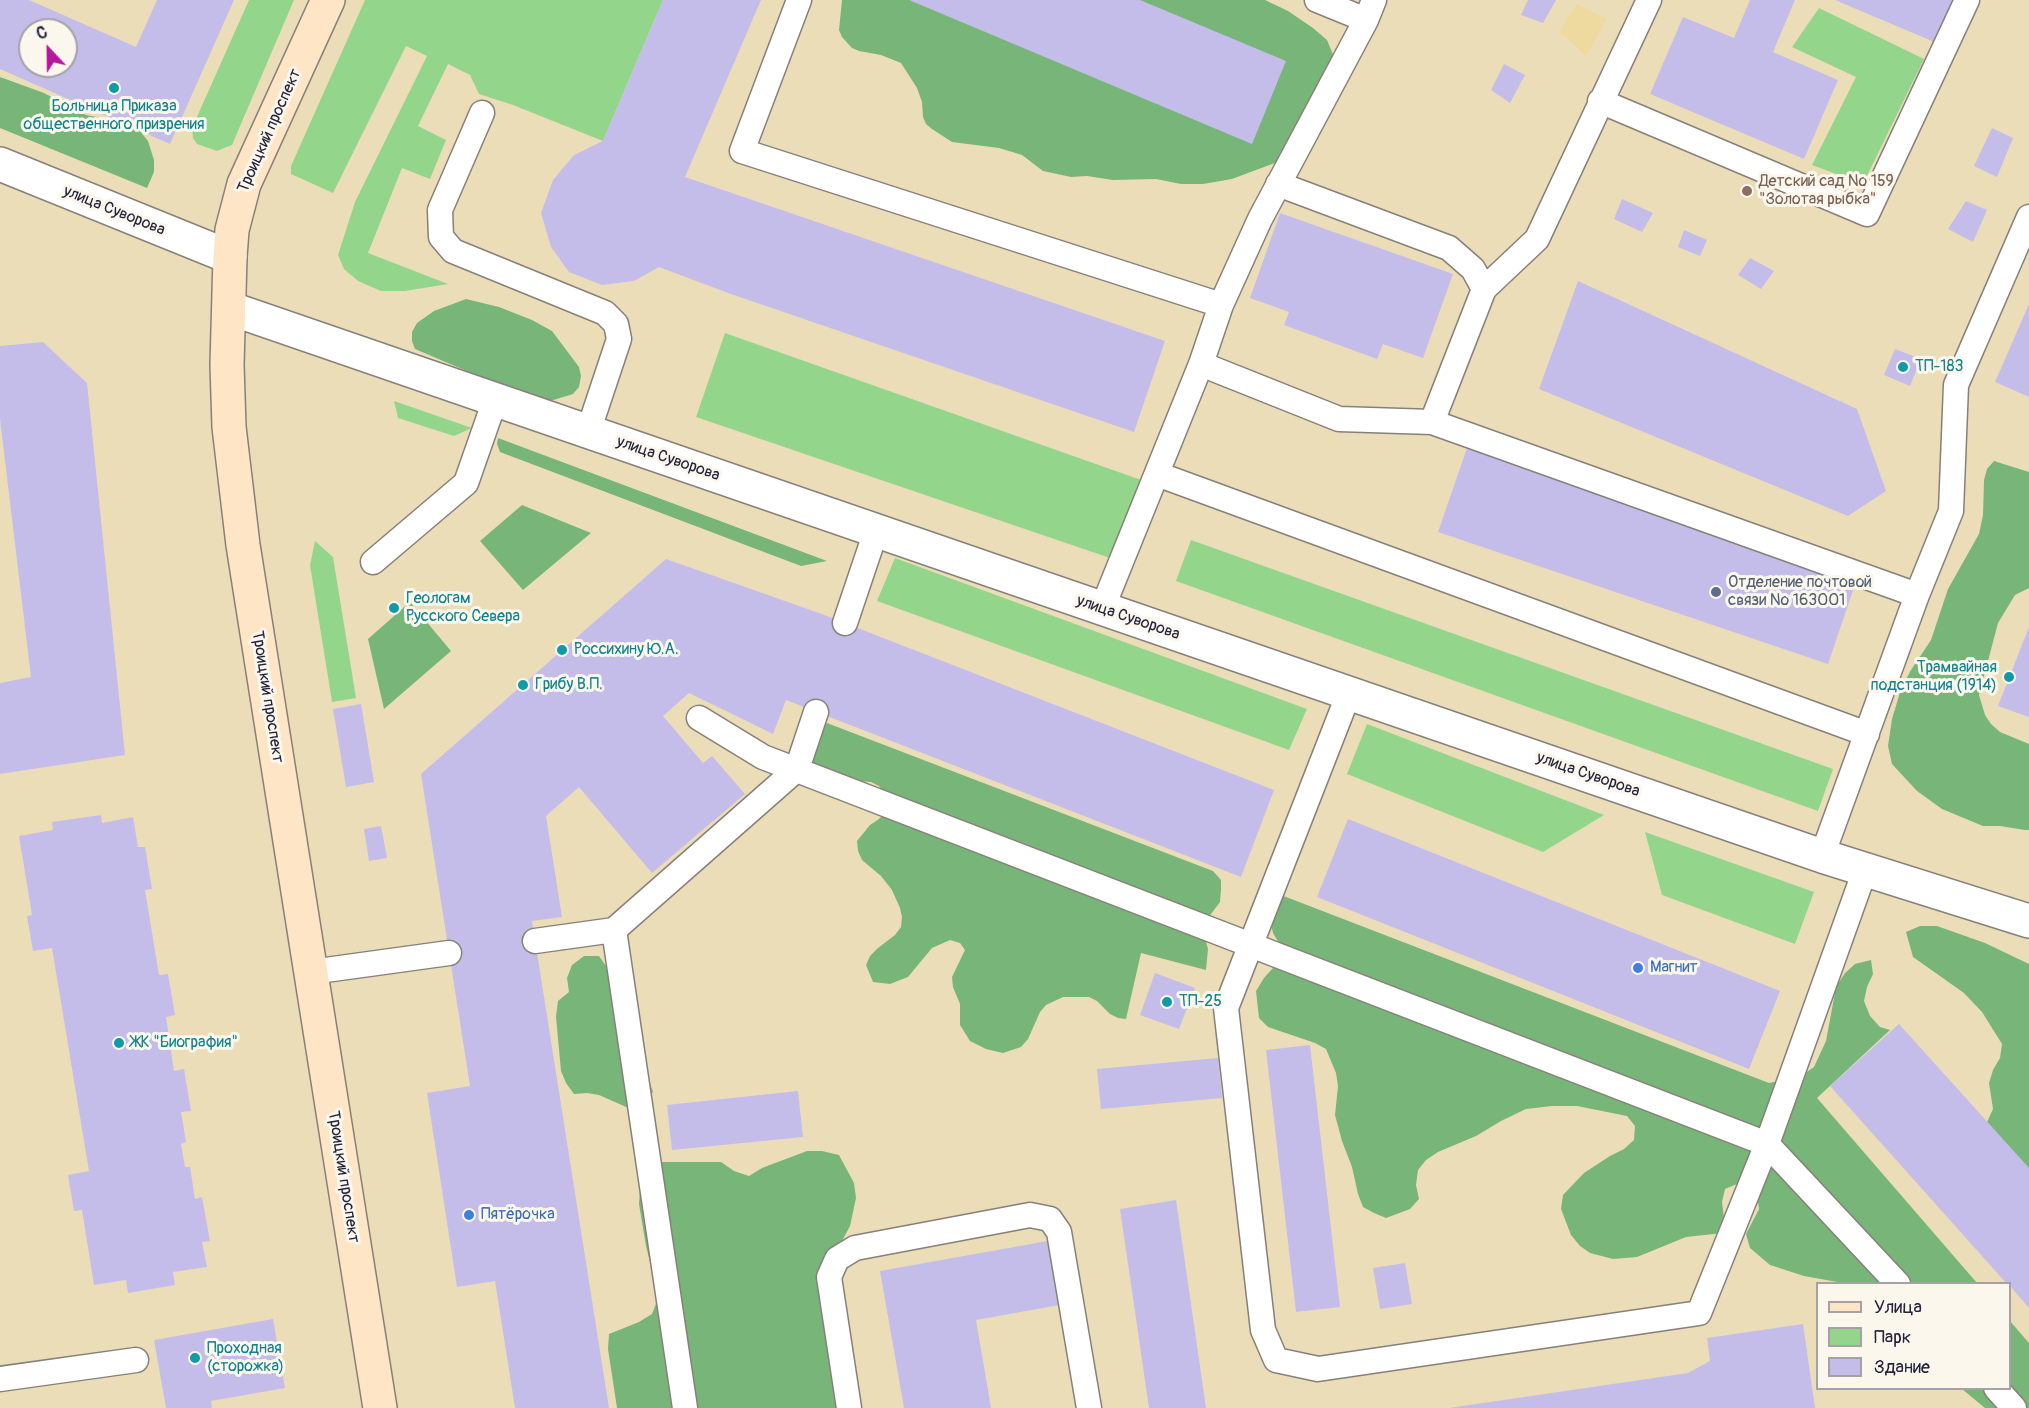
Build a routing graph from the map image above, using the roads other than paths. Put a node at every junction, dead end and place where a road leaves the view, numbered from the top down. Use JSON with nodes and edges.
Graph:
{"nodes":[{"id":1,"x":328,"y":0,"type":"edge"},
{"id":2,"x":800,"y":0,"type":"edge"},
{"id":3,"x":1317,"y":0,"type":"edge"},
{"id":4,"x":1649,"y":0,"type":"edge"},
{"id":5,"x":1967,"y":0,"type":"edge"},
{"id":6,"x":1370,"y":10,"type":"edge"},
{"id":7,"x":1600,"y":101,"type":"junction"},
{"id":8,"x":482,"y":113,"type":"dead end"},
{"id":9,"x":0,"y":164,"type":"edge"},
{"id":10,"x":1278,"y":184,"type":"junction"},
{"id":11,"x":2029,"y":217,"type":"edge"},
{"id":12,"x":230,"y":257,"type":"junction"},
{"id":13,"x":1484,"y":289,"type":"junction"},
{"id":14,"x":1221,"y":305,"type":"junction"},
{"id":15,"x":229,"y":308,"type":"junction"},
{"id":16,"x":1201,"y":364,"type":"junction"},
{"id":17,"x":495,"y":400,"type":"junction"},
{"id":18,"x":1432,"y":422,"type":"junction"},
{"id":19,"x":588,"y":432,"type":"junction"},
{"id":20,"x":1157,"y":474,"type":"junction"},
{"id":21,"x":876,"y":531,"type":"junction"},
{"id":22,"x":374,"y":562,"type":"dead end"},
{"id":23,"x":1917,"y":595,"type":"junction"},
{"id":24,"x":1102,"y":609,"type":"junction"},
{"id":25,"x":845,"y":623,"type":"dead end"},
{"id":26,"x":1349,"y":693,"type":"junction"},
{"id":27,"x":816,"y":712,"type":"dead end"},
{"id":28,"x":699,"y":718,"type":"dead end"},
{"id":29,"x":1867,"y":734,"type":"junction"},
{"id":30,"x":797,"y":769,"type":"junction"},
{"id":31,"x":1822,"y":856,"type":"junction"},
{"id":32,"x":1864,"y":870,"type":"junction"},
{"id":33,"x":2029,"y":921,"type":"edge"},
{"id":34,"x":614,"y":930,"type":"junction"},
{"id":35,"x":535,"y":941,"type":"dead end"},
{"id":36,"x":1251,"y":944,"type":"junction"},
{"id":37,"x":449,"y":954,"type":"dead end"},
{"id":38,"x":311,"y":972,"type":"junction"},
{"id":39,"x":1767,"y":1144,"type":"junction"},
{"id":40,"x":1896,"y":1282,"type":"edge"},
{"id":41,"x":136,"y":1360,"type":"dead end"},
{"id":42,"x":0,"y":1379,"type":"edge"},
{"id":43,"x":1997,"y":1390,"type":"edge"},
{"id":44,"x":380,"y":1408,"type":"edge"},
{"id":45,"x":685,"y":1408,"type":"edge"},
{"id":46,"x":849,"y":1408,"type":"edge"},
{"id":47,"x":1089,"y":1408,"type":"edge"},
{"id":48,"x":2014,"y":1408,"type":"edge"}],
"edges":[{"from":1,"to":12,"type":"main road","name":"Троицкий проспект"},
{"from":2,"to":14,"type":"lane"},
{"from":3,"to":6,"type":"lane"},
{"from":4,"to":7,"type":"lane"},
{"from":5,"to":7,"type":"lane"},
{"from":6,"to":10,"type":"lane"},
{"from":7,"to":13,"type":"lane"},
{"from":8,"to":19,"type":"lane"},
{"from":9,"to":12,"type":"street","name":"улица Суворова"},
{"from":10,"to":13,"type":"lane"},
{"from":10,"to":14,"type":"lane"},
{"from":11,"to":23,"type":"lane"},
{"from":12,"to":15,"type":"main road","name":"Троицкий проспект"},
{"from":13,"to":18,"type":"lane"},
{"from":14,"to":16,"type":"lane"},
{"from":15,"to":17,"type":"street","name":"улица Суворова"},
{"from":15,"to":38,"type":"main road","name":"Троицкий проспект"},
{"from":16,"to":18,"type":"lane"},
{"from":16,"to":20,"type":"lane"},
{"from":17,"to":19,"type":"street","name":"улица Суворова"},
{"from":17,"to":22,"type":"lane"},
{"from":18,"to":23,"type":"lane"},
{"from":19,"to":21,"type":"street","name":"улица Суворова"},
{"from":20,"to":24,"type":"lane"},
{"from":20,"to":29,"type":"lane"},
{"from":21,"to":24,"type":"street","name":"улица Суворова"},
{"from":21,"to":25,"type":"lane"},
{"from":23,"to":29,"type":"lane"},
{"from":24,"to":26,"type":"street","name":"улица Суворова"},
{"from":26,"to":31,"type":"street","name":"улица Суворова"},
{"from":26,"to":36,"type":"lane"},
{"from":27,"to":30,"type":"lane"},
{"from":28,"to":30,"type":"lane"},
{"from":29,"to":31,"type":"lane"},
{"from":30,"to":34,"type":"lane"},
{"from":30,"to":36,"type":"lane"},
{"from":31,"to":32,"type":"street","name":"улица Суворова"},
{"from":32,"to":33,"type":"street","name":"улица Суворова"},
{"from":32,"to":39,"type":"lane"},
{"from":34,"to":35,"type":"lane"},
{"from":34,"to":45,"type":"lane"},
{"from":36,"to":39,"type":"lane"},
{"from":36,"to":39,"type":"lane"},
{"from":37,"to":38,"type":"lane"},
{"from":38,"to":44,"type":"main road","name":"Троицкий проспект"},
{"from":39,"to":40,"type":"lane"},
{"from":41,"to":42,"type":"lane"},
{"from":43,"to":48,"type":"lane"},
{"from":46,"to":47,"type":"lane"}]}
